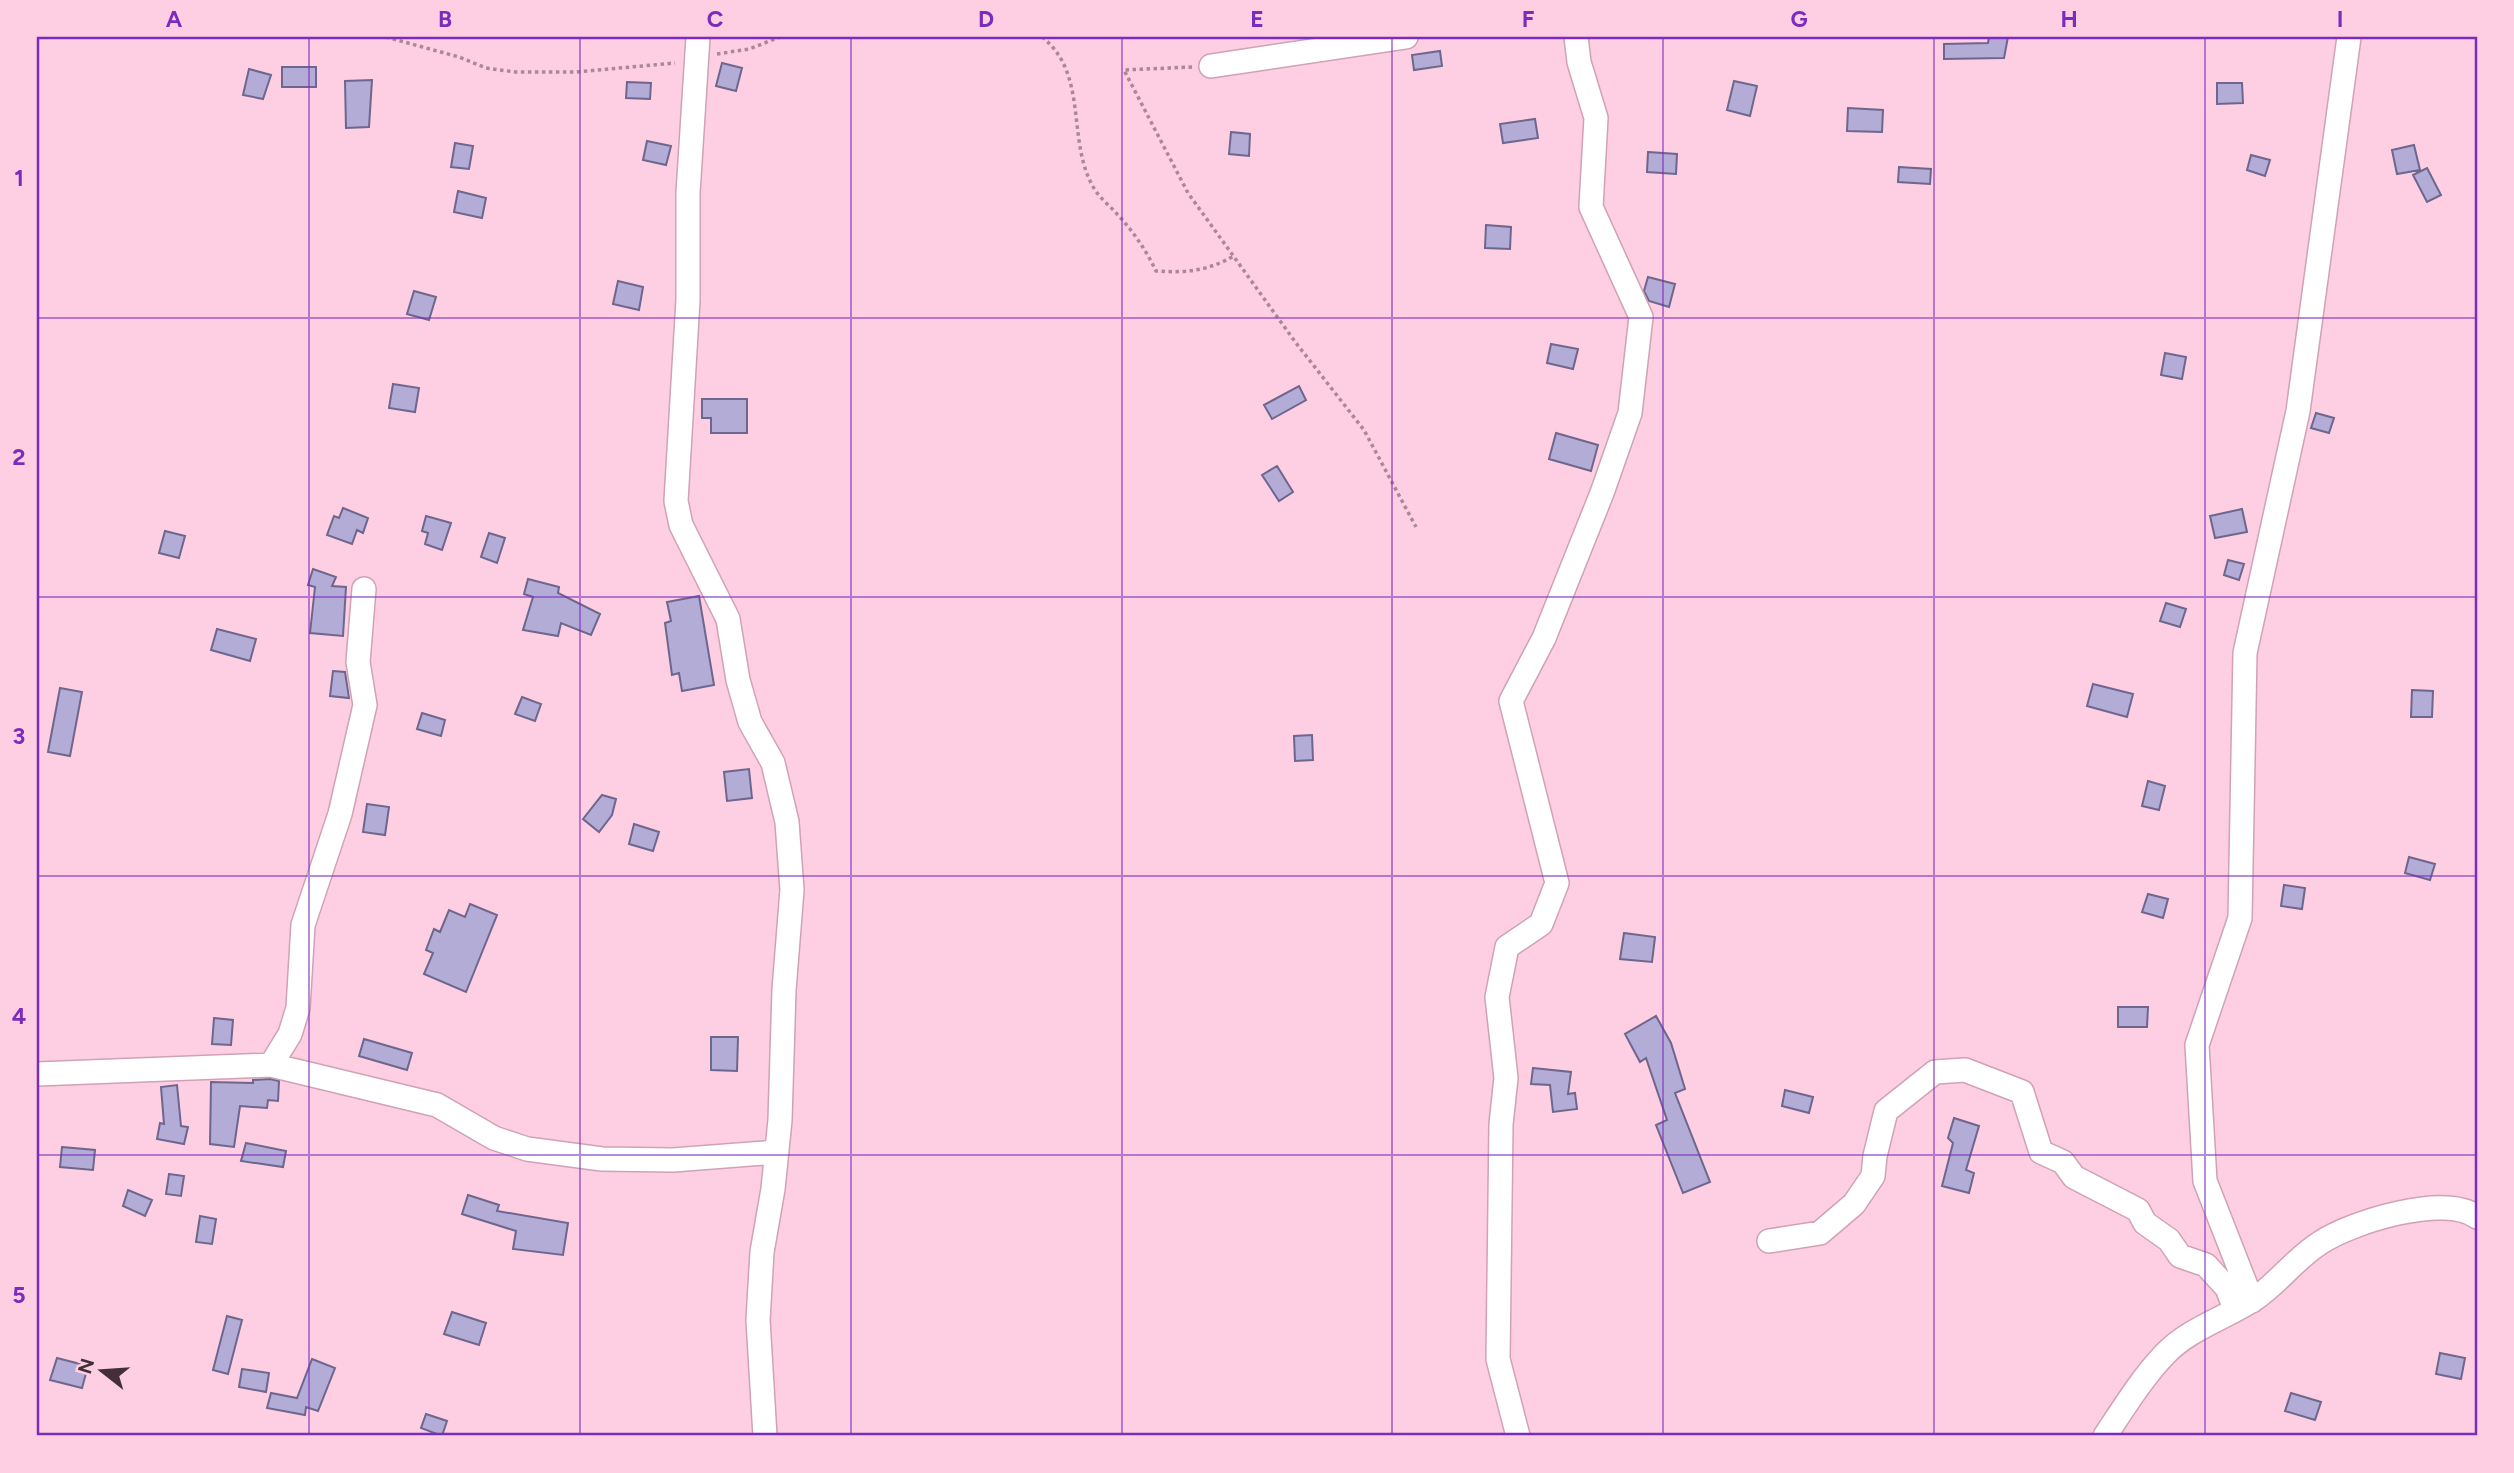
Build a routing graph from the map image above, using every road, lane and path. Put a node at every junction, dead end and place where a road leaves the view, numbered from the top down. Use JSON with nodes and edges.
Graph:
{"nodes":[{"id":1,"x":386,"y":37,"type":"edge"},
{"id":2,"x":698,"y":37,"type":"edge"},
{"id":3,"x":780,"y":37,"type":"edge"},
{"id":4,"x":1042,"y":37,"type":"edge"},
{"id":5,"x":1406,"y":37,"type":"edge"},
{"id":6,"x":1576,"y":37,"type":"edge"},
{"id":7,"x":2348,"y":37,"type":"edge"},
{"id":8,"x":695,"y":61,"type":"junction"},
{"id":9,"x":1211,"y":66,"type":"joint"},
{"id":10,"x":1234,"y":256,"type":"junction"},
{"id":11,"x":1416,"y":527,"type":"dead end"},
{"id":12,"x":364,"y":589,"type":"dead end"},
{"id":13,"x":271,"y":1065,"type":"junction"},
{"id":14,"x":37,"y":1074,"type":"edge"},
{"id":15,"x":777,"y":1152,"type":"junction"},
{"id":16,"x":2477,"y":1217,"type":"edge"},
{"id":17,"x":1769,"y":1241,"type":"dead end"},
{"id":18,"x":2244,"y":1305,"type":"junction"},
{"id":19,"x":765,"y":1436,"type":"edge"},
{"id":20,"x":1518,"y":1436,"type":"edge"},
{"id":21,"x":2105,"y":1436,"type":"edge"}],
"edges":[{"from":1,"to":8,"type":"path"},
{"from":2,"to":8,"type":"street"},
{"from":3,"to":8,"type":"path"},
{"from":4,"to":10,"type":"path"},
{"from":5,"to":9,"type":"street"},
{"from":6,"to":20,"type":"street"},
{"from":7,"to":18,"type":"street"},
{"from":8,"to":15,"type":"street"},
{"from":9,"to":10,"type":"path"},
{"from":10,"to":11,"type":"path"},
{"from":12,"to":13,"type":"street"},
{"from":13,"to":14,"type":"street"},
{"from":13,"to":15,"type":"street"},
{"from":15,"to":19,"type":"street"},
{"from":16,"to":18,"type":"street"},
{"from":17,"to":18,"type":"street"},
{"from":18,"to":21,"type":"street"}]}
